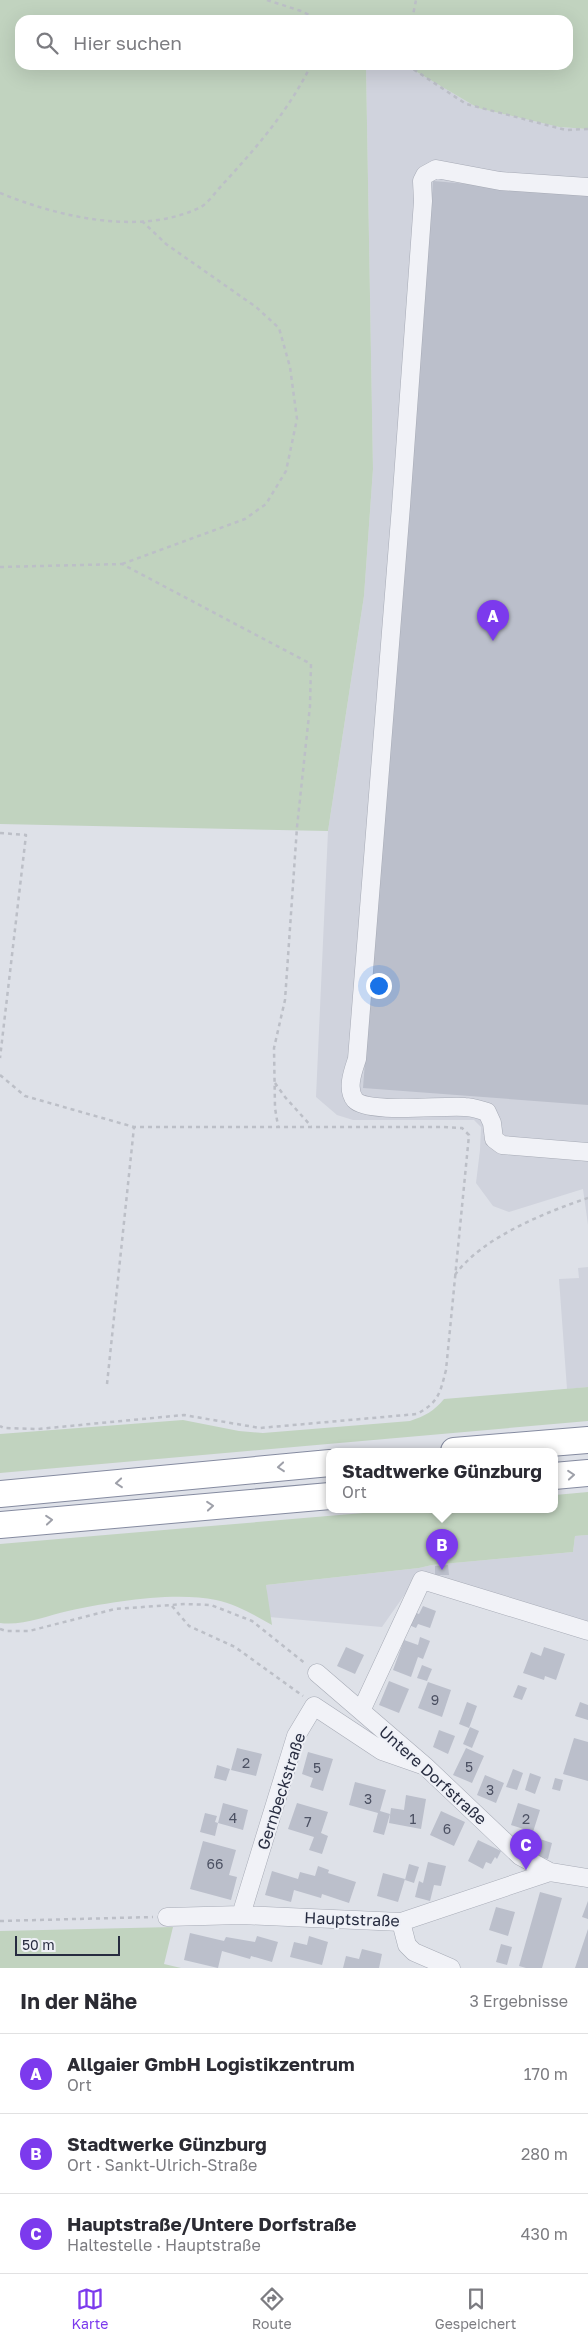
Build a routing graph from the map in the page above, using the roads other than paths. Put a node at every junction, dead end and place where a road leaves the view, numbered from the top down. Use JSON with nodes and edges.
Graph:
{"nodes":[{"id":1,"x":588,"y":187,"type":"edge"},
{"id":2,"x":588,"y":1152,"type":"edge"},
{"id":3,"x":588,"y":1440,"type":"edge"},
{"id":4,"x":491,"y":1448,"type":"edge"},
{"id":5,"x":326,"y":1463,"type":"edge"},
{"id":6,"x":588,"y":1473,"type":"edge"},
{"id":7,"x":558,"y":1476,"type":"edge"},
{"id":8,"x":0,"y":1494,"type":"edge"},
{"id":9,"x":326,"y":1496,"type":"edge"},
{"id":10,"x":0,"y":1525,"type":"edge"},
{"id":11,"x":588,"y":1631,"type":"edge"},
{"id":12,"x":317,"y":1673,"type":"road end"},
{"id":13,"x":361,"y":1711,"type":"junction"},
{"id":14,"x":426,"y":1766,"type":"junction"},
{"id":15,"x":550,"y":1872,"type":"junction"},
{"id":16,"x":588,"y":1878,"type":"edge"},
{"id":17,"x":241,"y":1915,"type":"junction"},
{"id":18,"x":167,"y":1917,"type":"road end"},
{"id":19,"x":400,"y":1922,"type":"junction"},
{"id":20,"x":451,"y":1968,"type":"edge"}],
"edges":[{"from":1,"to":2,"type":"street"},
{"from":3,"to":4,"type":"highway"},
{"from":5,"to":8,"type":"highway","one_way":true},
{"from":7,"to":6,"type":"highway","one_way":true},
{"from":10,"to":9,"type":"highway","one_way":true},
{"from":11,"to":13,"type":"street"},
{"from":12,"to":13,"type":"street","name":"Untere Dorfstraße"},
{"from":13,"to":14,"type":"street","name":"Untere Dorfstraße"},
{"from":14,"to":15,"type":"street","name":"Untere Dorfstraße"},
{"from":14,"to":17,"type":"street","name":"Gernbeckstraße"},
{"from":15,"to":16,"type":"street","name":"Hauptstraße"},
{"from":15,"to":19,"type":"street","name":"Hauptstraße"},
{"from":17,"to":18,"type":"street","name":"Hauptstraße"},
{"from":17,"to":19,"type":"street","name":"Hauptstraße"},
{"from":19,"to":20,"type":"street"}]}
